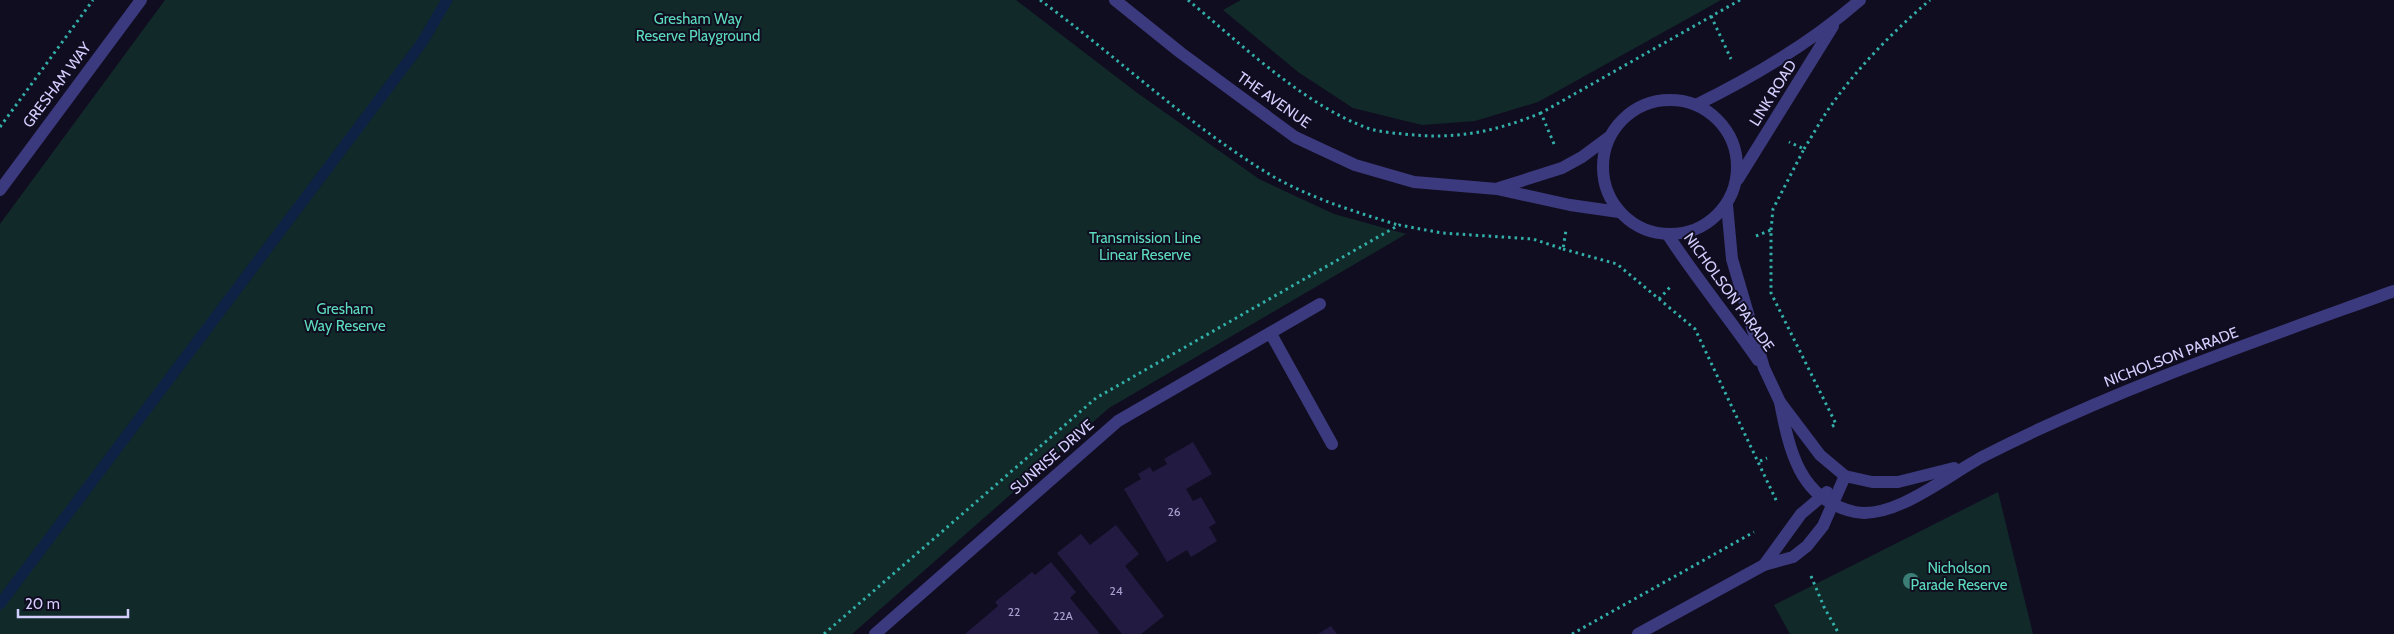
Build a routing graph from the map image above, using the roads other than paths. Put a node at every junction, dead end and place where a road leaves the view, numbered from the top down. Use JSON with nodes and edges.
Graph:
{"nodes":[{"id":1,"x":141,"y":0,"type":"edge"},
{"id":2,"x":1114,"y":0,"type":"edge"},
{"id":3,"x":1860,"y":0,"type":"edge"},
{"id":4,"x":1835,"y":22,"type":"junction"},
{"id":5,"x":1696,"y":105,"type":"junction"},
{"id":6,"x":1609,"y":137,"type":"junction"},
{"id":7,"x":1737,"y":180,"type":"junction"},
{"id":8,"x":1497,"y":189,"type":"junction"},
{"id":9,"x":0,"y":190,"type":"edge"},
{"id":10,"x":1726,"y":205,"type":"junction"},
{"id":11,"x":1619,"y":212,"type":"junction"},
{"id":12,"x":1668,"y":235,"type":"junction"},
{"id":13,"x":2394,"y":291,"type":"edge"},
{"id":14,"x":1320,"y":304,"type":"dead end"},
{"id":15,"x":1271,"y":334,"type":"junction"},
{"id":16,"x":1764,"y":368,"type":"junction"},
{"id":17,"x":1780,"y":402,"type":"junction"},
{"id":18,"x":1332,"y":444,"type":"dead end"},
{"id":19,"x":1966,"y":465,"type":"junction"},
{"id":20,"x":1845,"y":476,"type":"junction"},
{"id":21,"x":1827,"y":500,"type":"junction"},
{"id":22,"x":1764,"y":565,"type":"junction"},
{"id":23,"x":875,"y":634,"type":"edge"},
{"id":24,"x":1638,"y":634,"type":"edge"}],
"edges":[{"from":1,"to":9,"type":"street","name":"GRESHAM WAY"},
{"from":2,"to":8,"type":"street","name":"THE AVENUE"},
{"from":3,"to":4,"type":"street","name":"LINK ROAD"},
{"from":4,"to":5,"type":"street","name":"LINK ROAD"},
{"from":4,"to":7,"type":"street","name":"LINK ROAD"},
{"from":5,"to":6,"type":"street"},
{"from":5,"to":7,"type":"street"},
{"from":6,"to":8,"type":"street","name":"THE AVENUE"},
{"from":6,"to":11,"type":"street"},
{"from":7,"to":10,"type":"street"},
{"from":8,"to":11,"type":"street","name":"THE AVENUE"},
{"from":10,"to":12,"type":"street"},
{"from":10,"to":16,"type":"street","name":"NICHOLSON PARADE"},
{"from":11,"to":12,"type":"street"},
{"from":12,"to":16,"type":"street","name":"NICHOLSON PARADE"},
{"from":13,"to":19,"type":"street","name":"NICHOLSON PARADE"},
{"from":14,"to":15,"type":"street","name":"SUNRISE DRIVE"},
{"from":15,"to":18,"type":"street"},
{"from":15,"to":23,"type":"street","name":"SUNRISE DRIVE"},
{"from":16,"to":17,"type":"street","name":"NICHOLSON PARADE"},
{"from":17,"to":20,"type":"street","name":"NICHOLSON PARADE"},
{"from":17,"to":21,"type":"street","name":"NICHOLSON PARADE"},
{"from":19,"to":20,"type":"street","name":"NICHOLSON PARADE"},
{"from":19,"to":21,"type":"street","name":"NICHOLSON PARADE"},
{"from":20,"to":21,"type":"street"},
{"from":21,"to":22,"type":"street"},
{"from":21,"to":22,"type":"street"},
{"from":22,"to":24,"type":"street"}]}
